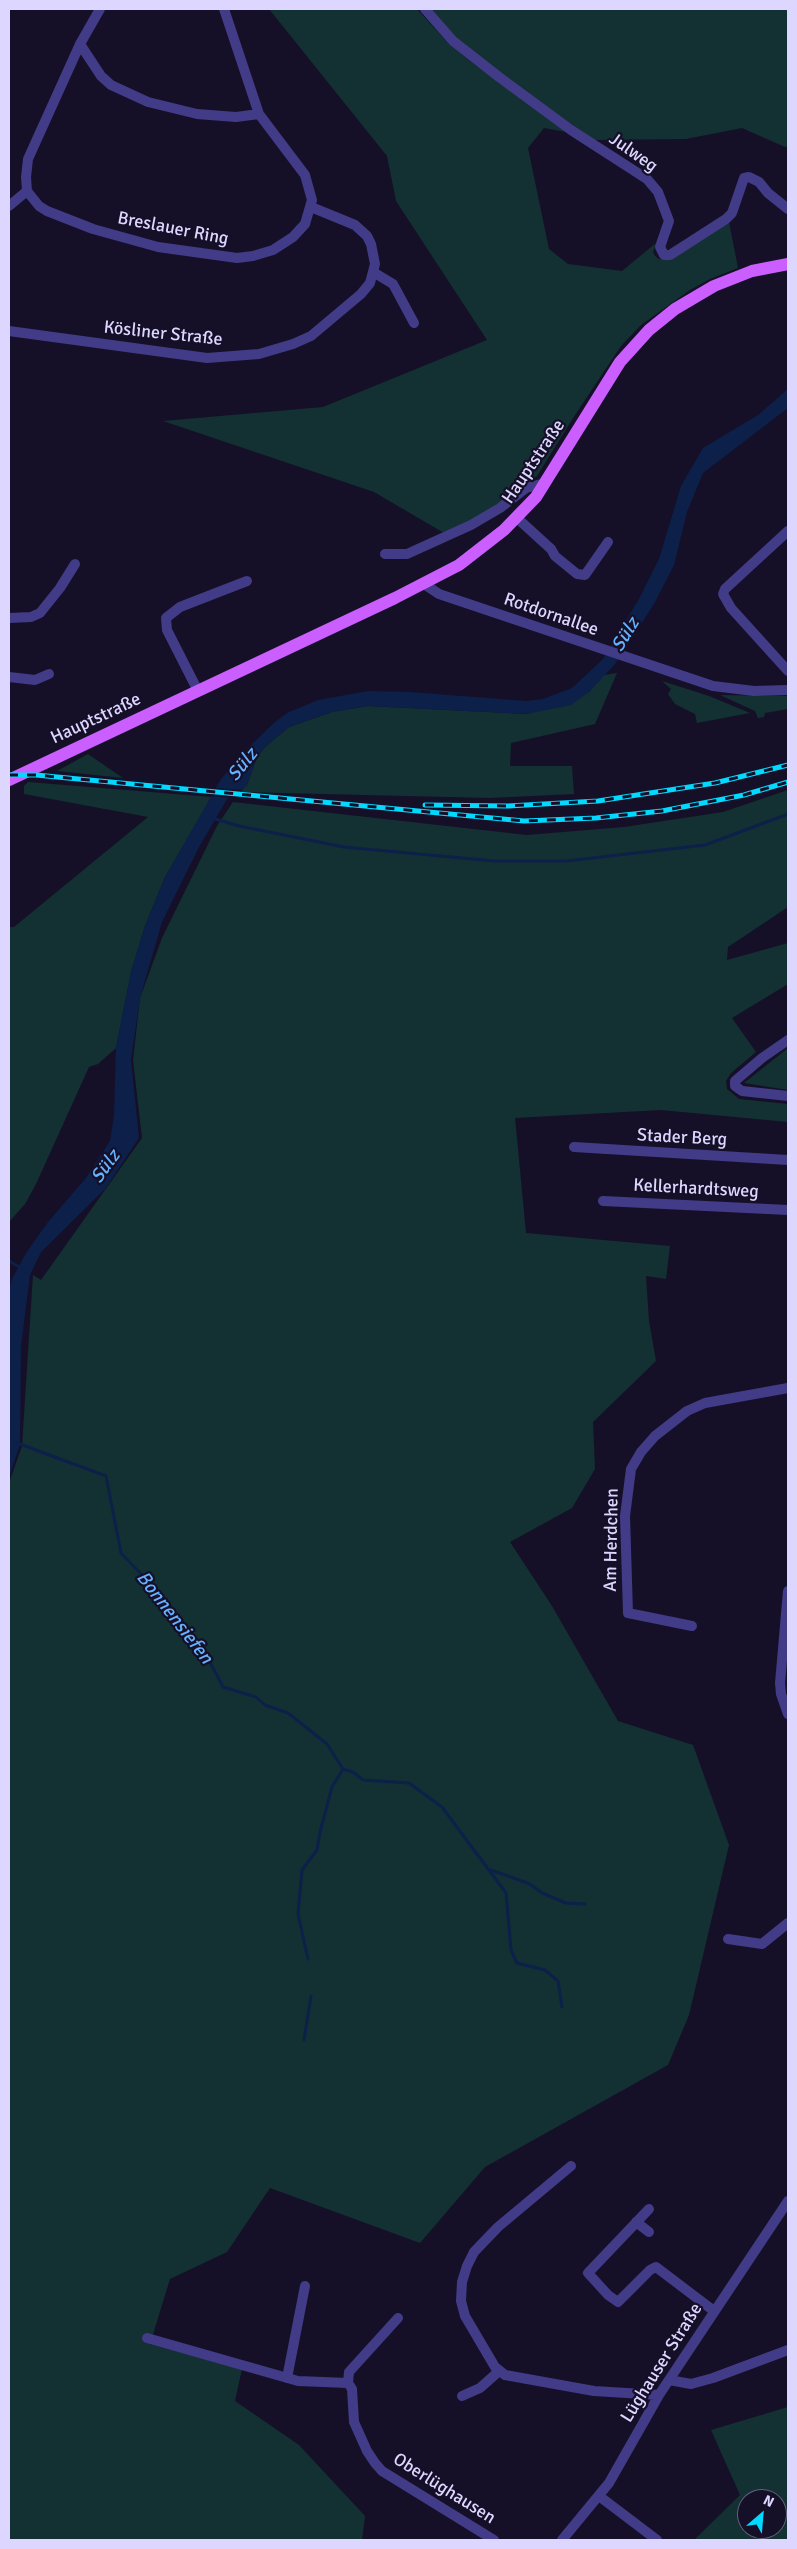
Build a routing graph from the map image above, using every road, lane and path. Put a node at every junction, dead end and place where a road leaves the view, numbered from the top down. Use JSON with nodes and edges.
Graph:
{"nodes":[{"id":1,"x":100,"y":9,"type":"edge"},
{"id":2,"x":224,"y":9,"type":"edge"},
{"id":3,"x":424,"y":9,"type":"edge"},
{"id":4,"x":80,"y":44,"type":"junction"},
{"id":5,"x":259,"y":114,"type":"junction"},
{"id":6,"x":27,"y":191,"type":"junction"},
{"id":7,"x":9,"y":206,"type":"edge"},
{"id":8,"x":311,"y":207,"type":"junction"},
{"id":9,"x":788,"y":209,"type":"edge"},
{"id":10,"x":788,"y":264,"type":"edge"},
{"id":11,"x":373,"y":272,"type":"junction"},
{"id":12,"x":414,"y":323,"type":"dead end"},
{"id":13,"x":9,"y":331,"type":"edge"},
{"id":14,"x":545,"y":483,"type":"junction"},
{"id":15,"x":517,"y":518,"type":"junction"},
{"id":16,"x":788,"y":532,"type":"edge"},
{"id":17,"x":608,"y":542,"type":"dead end"},
{"id":18,"x":385,"y":554,"type":"dead end"},
{"id":19,"x":75,"y":564,"type":"dead end"},
{"id":20,"x":247,"y":581,"type":"dead end"},
{"id":21,"x":424,"y":584,"type":"junction"},
{"id":22,"x":9,"y":618,"type":"edge"},
{"id":23,"x":788,"y":671,"type":"edge"},
{"id":24,"x":49,"y":674,"type":"dead end"},
{"id":25,"x":9,"y":678,"type":"edge"},
{"id":26,"x":788,"y":690,"type":"edge"},
{"id":27,"x":198,"y":692,"type":"junction"},
{"id":28,"x":9,"y":780,"type":"edge"},
{"id":29,"x":788,"y":1040,"type":"edge"},
{"id":30,"x":788,"y":1096,"type":"edge"},
{"id":31,"x":574,"y":1147,"type":"dead end"},
{"id":32,"x":788,"y":1160,"type":"edge"},
{"id":33,"x":603,"y":1200,"type":"dead end"},
{"id":34,"x":788,"y":1210,"type":"edge"},
{"id":35,"x":788,"y":1388,"type":"edge"},
{"id":36,"x":788,"y":1591,"type":"edge"},
{"id":37,"x":692,"y":1626,"type":"dead end"},
{"id":38,"x":788,"y":1714,"type":"edge"},
{"id":39,"x":788,"y":1923,"type":"edge"},
{"id":40,"x":728,"y":1939,"type":"dead end"},
{"id":41,"x":571,"y":2166,"type":"dead end"},
{"id":42,"x":788,"y":2201,"type":"edge"},
{"id":43,"x":649,"y":2209,"type":"dead end"},
{"id":44,"x":636,"y":2222,"type":"junction"},
{"id":45,"x":648,"y":2232,"type":"dead end"},
{"id":46,"x":305,"y":2286,"type":"dead end"},
{"id":47,"x":714,"y":2311,"type":"junction"},
{"id":48,"x":398,"y":2318,"type":"dead end"},
{"id":49,"x":147,"y":2338,"type":"dead end"},
{"id":50,"x":788,"y":2350,"type":"edge"},
{"id":51,"x":498,"y":2372,"type":"junction"},
{"id":52,"x":287,"y":2378,"type":"junction"},
{"id":53,"x":670,"y":2380,"type":"junction"},
{"id":54,"x":348,"y":2383,"type":"junction"},
{"id":55,"x":659,"y":2395,"type":"junction"},
{"id":56,"x":462,"y":2396,"type":"dead end"},
{"id":57,"x":599,"y":2496,"type":"junction"},
{"id":58,"x":494,"y":2540,"type":"edge"},
{"id":59,"x":562,"y":2540,"type":"edge"},
{"id":60,"x":657,"y":2540,"type":"edge"}],
"edges":[{"from":1,"to":4,"type":"street"},
{"from":2,"to":5,"type":"street"},
{"from":3,"to":9,"type":"street","name":"Julweg"},
{"from":4,"to":5,"type":"street"},
{"from":4,"to":6,"type":"street"},
{"from":5,"to":8,"type":"street"},
{"from":6,"to":7,"type":"street"},
{"from":6,"to":8,"type":"street","name":"Breslauer Ring"},
{"from":8,"to":11,"type":"street"},
{"from":10,"to":14,"type":"main road","name":"Hauptstraße"},
{"from":11,"to":12,"type":"street"},
{"from":11,"to":13,"type":"street","name":"Kösliner Straße"},
{"from":14,"to":15,"type":"main road","name":"Hauptstraße"},
{"from":14,"to":18,"type":"street"},
{"from":15,"to":17,"type":"street"},
{"from":15,"to":21,"type":"main road","name":"Hauptstraße"},
{"from":16,"to":23,"type":"street"},
{"from":19,"to":22,"type":"street"},
{"from":20,"to":27,"type":"street"},
{"from":21,"to":26,"type":"street","name":"Rotdornallee"},
{"from":21,"to":27,"type":"main road","name":"Hauptstraße"},
{"from":24,"to":25,"type":"street"},
{"from":27,"to":28,"type":"main road","name":"Hauptstraße"},
{"from":29,"to":30,"type":"street"},
{"from":31,"to":32,"type":"street","name":"Stader Berg"},
{"from":33,"to":34,"type":"street","name":"Kellerhardtsweg"},
{"from":35,"to":37,"type":"street","name":"Am Herdchen"},
{"from":36,"to":38,"type":"street"},
{"from":39,"to":40,"type":"street"},
{"from":41,"to":51,"type":"street"},
{"from":42,"to":47,"type":"street","name":"Lüghauser Straße"},
{"from":43,"to":44,"type":"street"},
{"from":44,"to":45,"type":"street"},
{"from":44,"to":47,"type":"street"},
{"from":46,"to":52,"type":"street"},
{"from":47,"to":53,"type":"street","name":"Lüghauser Straße"},
{"from":48,"to":54,"type":"street"},
{"from":49,"to":52,"type":"street"},
{"from":50,"to":53,"type":"street"},
{"from":51,"to":55,"type":"street"},
{"from":51,"to":56,"type":"street"},
{"from":52,"to":54,"type":"street"},
{"from":53,"to":55,"type":"street","name":"Lüghauser Straße"},
{"from":54,"to":58,"type":"street","name":"Oberlüghausen"},
{"from":55,"to":57,"type":"street","name":"Lüghauser Straße"},
{"from":57,"to":59,"type":"street","name":"Lüghauser Straße"},
{"from":57,"to":60,"type":"street"}]}
